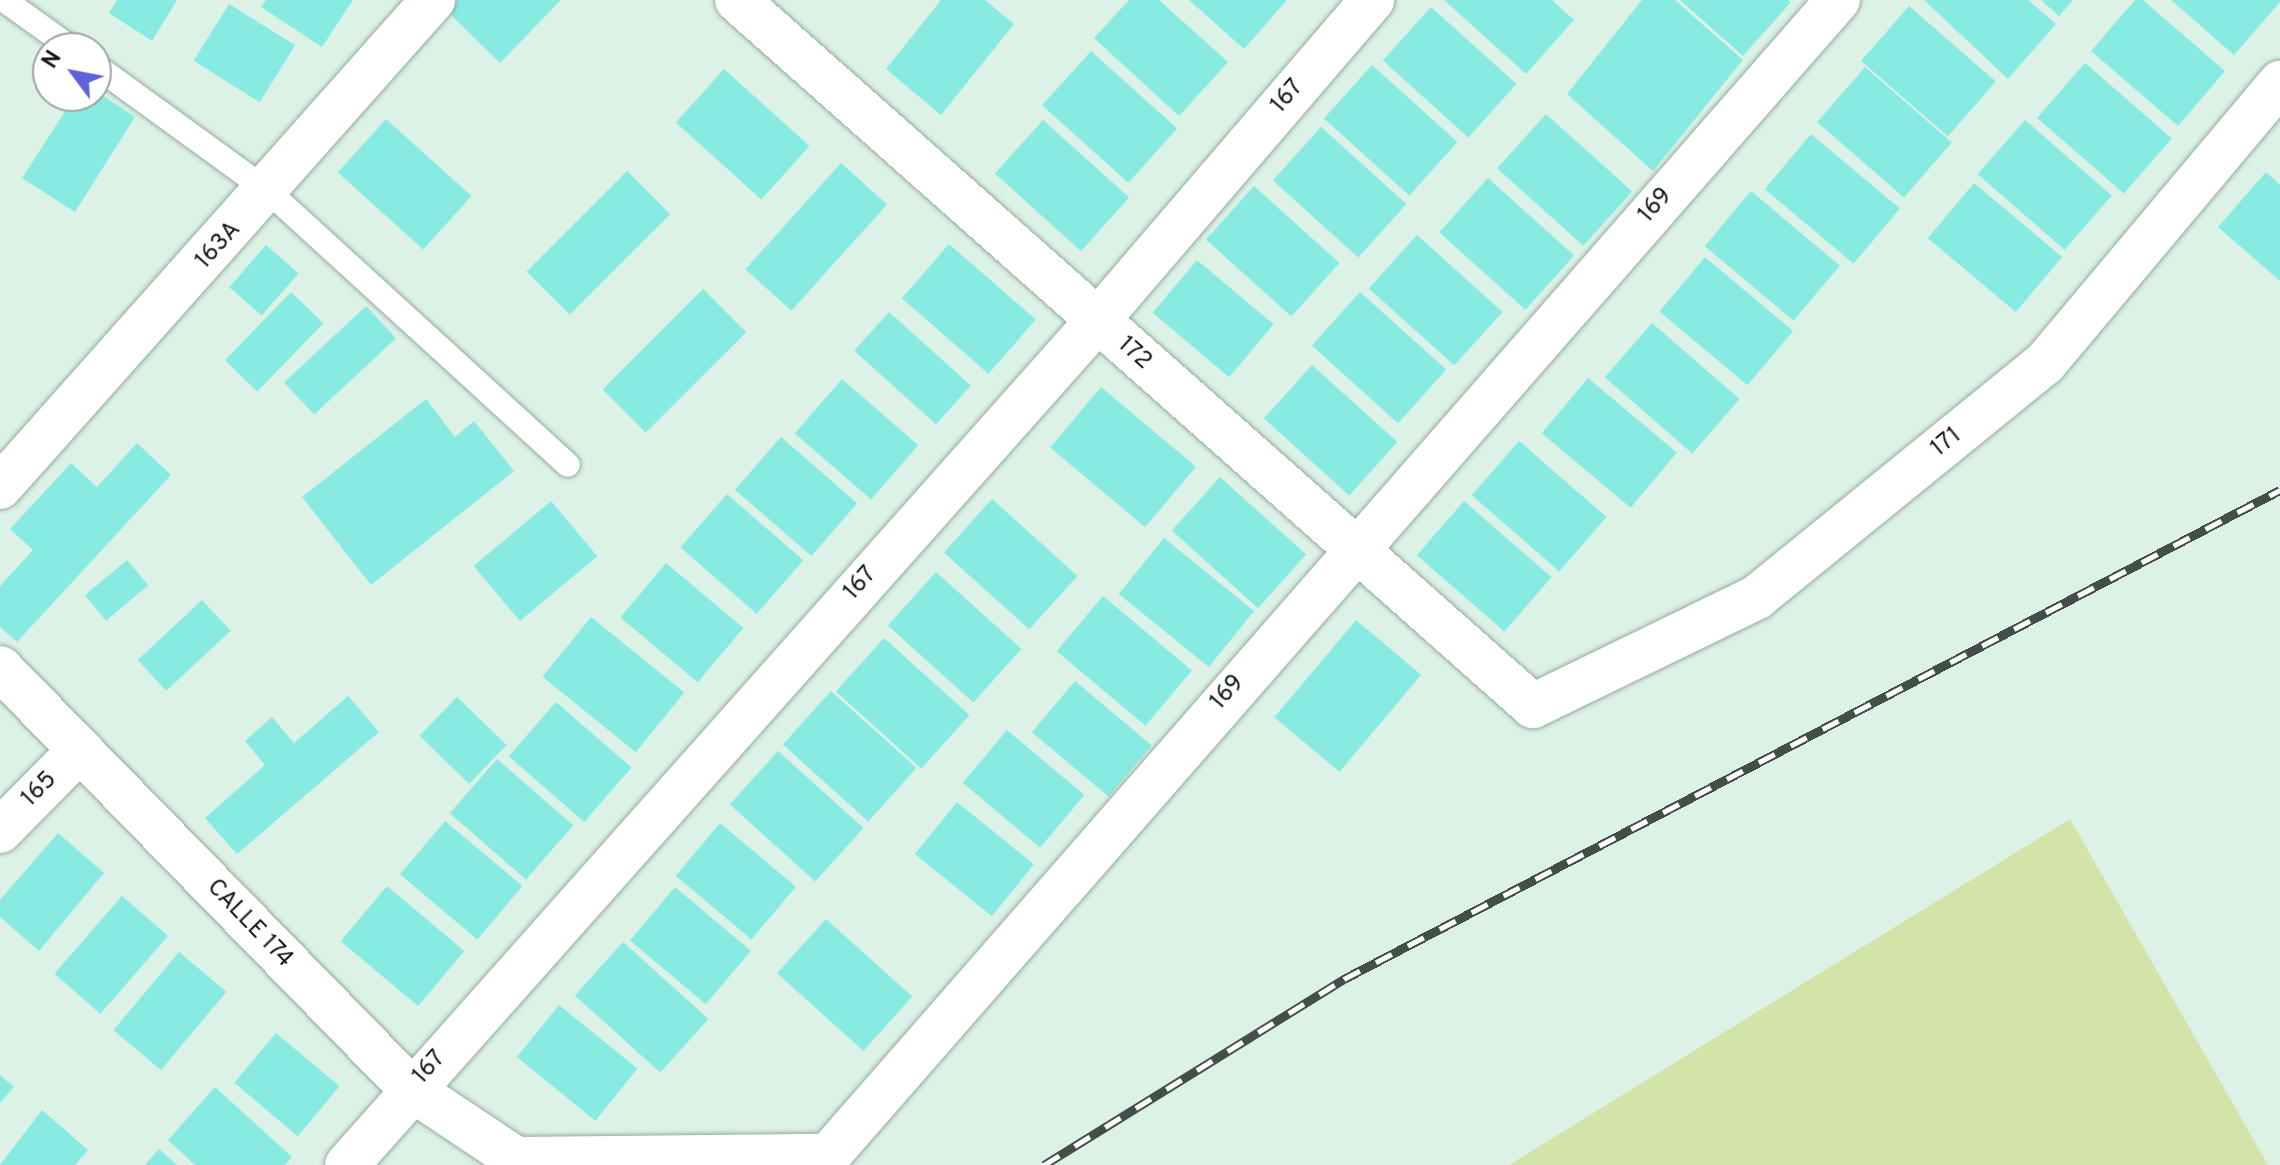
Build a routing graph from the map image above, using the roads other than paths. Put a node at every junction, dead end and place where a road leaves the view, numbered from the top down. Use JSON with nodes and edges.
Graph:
{"nodes":[{"id":1,"x":4,"y":0,"type":"edge"},
{"id":2,"x":433,"y":0,"type":"edge"},
{"id":3,"x":1372,"y":0,"type":"edge"},
{"id":4,"x":1838,"y":0,"type":"edge"},
{"id":5,"x":743,"y":2,"type":"edge"},
{"id":6,"x":49,"y":32,"type":"edge"},
{"id":7,"x":112,"y":78,"type":"edge"},
{"id":8,"x":2280,"y":83,"type":"edge"},
{"id":9,"x":268,"y":191,"type":"junction"},
{"id":10,"x":1097,"y":321,"type":"junction"},
{"id":11,"x":568,"y":465,"type":"dead end"},
{"id":12,"x":0,"y":487,"type":"edge"},
{"id":13,"x":1353,"y":550,"type":"junction"},
{"id":14,"x":0,"y":668,"type":"edge"},
{"id":15,"x":1533,"y":706,"type":"joint"},
{"id":16,"x":80,"y":750,"type":"junction"},
{"id":17,"x":0,"y":831,"type":"edge"},
{"id":18,"x":411,"y":1089,"type":"junction"},
{"id":19,"x":516,"y":1159,"type":"joint"},
{"id":20,"x":347,"y":1165,"type":"edge"}],
"edges":[{"from":1,"to":6,"type":"lane"},
{"from":2,"to":9,"type":"street","name":"163A"},
{"from":3,"to":10,"type":"street","name":"167"},
{"from":4,"to":13,"type":"street","name":"169"},
{"from":5,"to":10,"type":"street","name":"172"},
{"from":7,"to":9,"type":"lane"},
{"from":8,"to":15,"type":"street","name":"171"},
{"from":9,"to":11,"type":"lane"},
{"from":9,"to":12,"type":"street","name":"163A"},
{"from":10,"to":13,"type":"street","name":"172"},
{"from":10,"to":18,"type":"street","name":"167"},
{"from":13,"to":15,"type":"street","name":"172"},
{"from":13,"to":19,"type":"street","name":"169"},
{"from":14,"to":16,"type":"street","name":"CALLE 174"},
{"from":16,"to":17,"type":"street","name":"165"},
{"from":16,"to":18,"type":"street","name":"CALLE 174"},
{"from":18,"to":19,"type":"street","name":"CALLE 174"},
{"from":18,"to":20,"type":"street","name":"167"}]}
